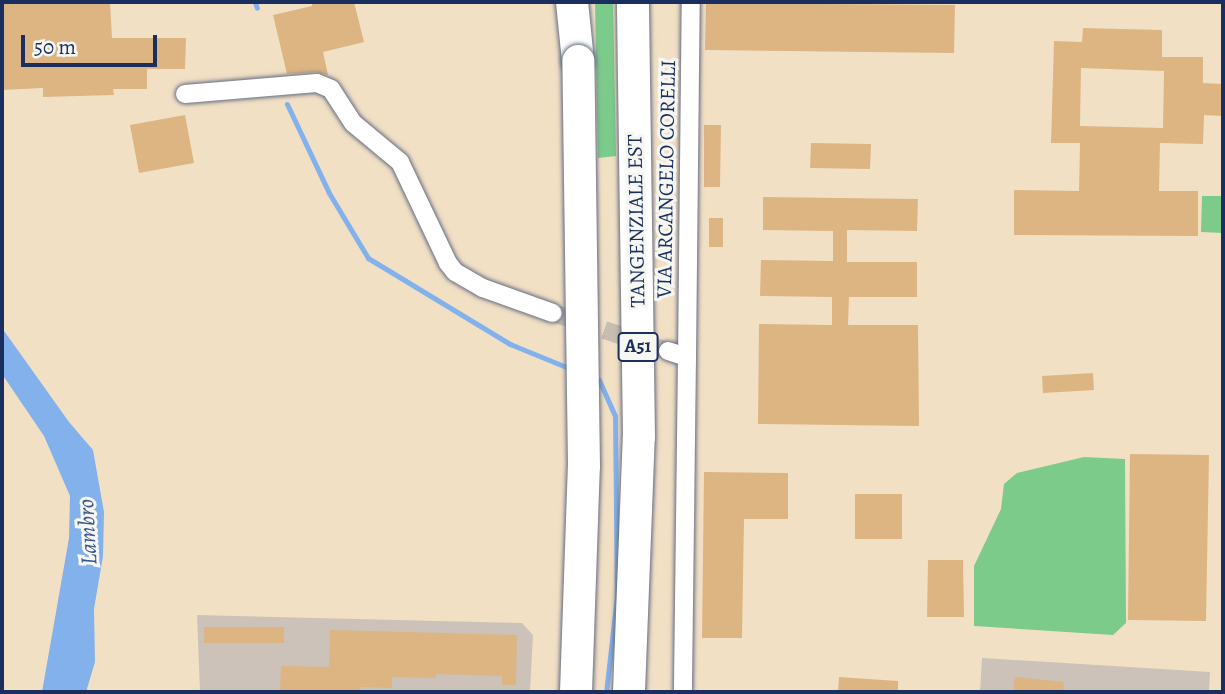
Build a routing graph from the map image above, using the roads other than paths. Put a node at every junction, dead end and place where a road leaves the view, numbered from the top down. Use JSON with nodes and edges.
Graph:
{"nodes":[{"id":1,"x":574,"y":2,"type":"edge"},
{"id":2,"x":633,"y":2,"type":"edge"},
{"id":3,"x":691,"y":2,"type":"edge"},
{"id":4,"x":185,"y":94,"type":"dead end"},
{"id":5,"x":553,"y":313,"type":"tunnel mouth"},
{"id":6,"x":668,"y":351,"type":"tunnel mouth"},
{"id":7,"x":687,"y":357,"type":"junction"},
{"id":8,"x":576,"y":692,"type":"edge"},
{"id":9,"x":629,"y":692,"type":"edge"},
{"id":10,"x":682,"y":692,"type":"edge"}],
"edges":[{"from":1,"to":8,"type":"highway","bridge":true},
{"from":2,"to":9,"type":"highway","name":"TANGENZIALE EST","number":"A51","bridge":true},
{"from":3,"to":7,"type":"street","name":"VIA ARCANGELO CORELLI"},
{"from":4,"to":5,"type":"street"},
{"from":6,"to":7,"type":"street"},
{"from":7,"to":10,"type":"street","name":"VIA ARCANGELO CORELLI"}]}
